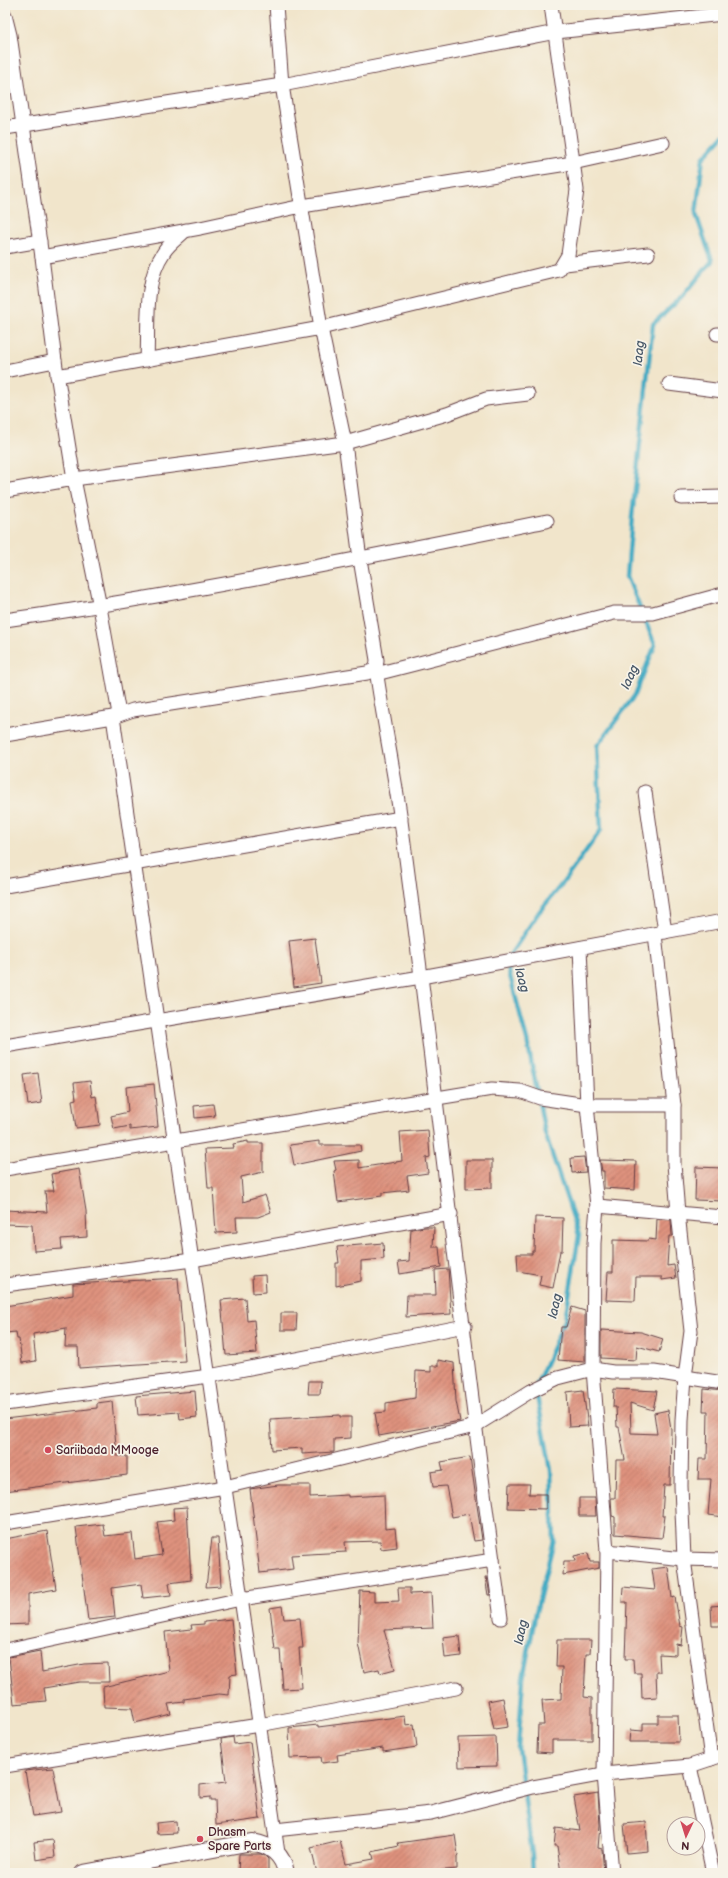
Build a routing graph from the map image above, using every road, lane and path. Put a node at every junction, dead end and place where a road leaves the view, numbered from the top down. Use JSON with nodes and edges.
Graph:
{"nodes":[{"id":1,"x":276,"y":5,"type":"edge"},
{"id":2,"x":551,"y":5,"type":"edge"},
{"id":3,"x":723,"y":14,"type":"edge"},
{"id":4,"x":5,"y":15,"type":"edge"},
{"id":5,"x":556,"y":32,"type":"junction"},
{"id":6,"x":282,"y":85,"type":"junction"},
{"id":7,"x":23,"y":124,"type":"junction"},
{"id":8,"x":5,"y":128,"type":"edge"},
{"id":9,"x":663,"y":143,"type":"dead end"},
{"id":10,"x":573,"y":164,"type":"junction"},
{"id":11,"x":302,"y":206,"type":"junction"},
{"id":12,"x":186,"y":230,"type":"junction"},
{"id":13,"x":40,"y":241,"type":"junction"},
{"id":14,"x":5,"y":247,"type":"edge"},
{"id":15,"x":648,"y":254,"type":"dead end"},
{"id":16,"x":42,"y":257,"type":"junction"},
{"id":17,"x":565,"y":264,"type":"junction"},
{"id":18,"x":321,"y":328,"type":"junction"},
{"id":19,"x":147,"y":360,"type":"junction"},
{"id":20,"x":55,"y":361,"type":"junction"},
{"id":21,"x":5,"y":371,"type":"edge"},
{"id":22,"x":57,"y":376,"type":"junction"},
{"id":23,"x":669,"y":384,"type":"dead end"},
{"id":24,"x":723,"y":391,"type":"edge"},
{"id":25,"x":528,"y":394,"type":"dead end"},
{"id":26,"x":345,"y":443,"type":"junction"},
{"id":27,"x":74,"y":479,"type":"junction"},
{"id":28,"x":5,"y":490,"type":"edge"},
{"id":29,"x":723,"y":497,"type":"edge"},
{"id":30,"x":681,"y":498,"type":"dead end"},
{"id":31,"x":547,"y":521,"type":"dead end"},
{"id":32,"x":360,"y":558,"type":"junction"},
{"id":33,"x":723,"y":594,"type":"edge"},
{"id":34,"x":100,"y":606,"type":"junction"},
{"id":35,"x":5,"y":620,"type":"edge"},
{"id":36,"x":376,"y":671,"type":"junction"},
{"id":37,"x":116,"y":716,"type":"junction"},
{"id":38,"x":5,"y":735,"type":"edge"},
{"id":39,"x":645,"y":792,"type":"dead end"},
{"id":40,"x":401,"y":818,"type":"junction"},
{"id":41,"x":134,"y":864,"type":"junction"},
{"id":42,"x":5,"y":886,"type":"edge"},
{"id":43,"x":723,"y":922,"type":"edge"},
{"id":44,"x":660,"y":933,"type":"junction"},
{"id":45,"x":580,"y":948,"type":"junction"},
{"id":46,"x":421,"y":977,"type":"junction"},
{"id":47,"x":157,"y":1021,"type":"junction"},
{"id":48,"x":5,"y":1046,"type":"edge"},
{"id":49,"x":436,"y":1098,"type":"junction"},
{"id":50,"x":587,"y":1105,"type":"junction"},
{"id":51,"x":674,"y":1105,"type":"junction"},
{"id":52,"x":175,"y":1142,"type":"junction"},
{"id":53,"x":5,"y":1169,"type":"edge"},
{"id":54,"x":597,"y":1206,"type":"junction"},
{"id":55,"x":678,"y":1213,"type":"junction"},
{"id":56,"x":451,"y":1214,"type":"junction"},
{"id":57,"x":723,"y":1217,"type":"edge"},
{"id":58,"x":192,"y":1260,"type":"junction"},
{"id":59,"x":5,"y":1285,"type":"edge"},
{"id":60,"x":464,"y":1326,"type":"junction"},
{"id":61,"x":593,"y":1370,"type":"junction"},
{"id":62,"x":209,"y":1376,"type":"junction"},
{"id":63,"x":685,"y":1377,"type":"junction"},
{"id":64,"x":723,"y":1383,"type":"edge"},
{"id":65,"x":5,"y":1404,"type":"edge"},
{"id":66,"x":476,"y":1426,"type":"junction"},
{"id":67,"x":225,"y":1486,"type":"junction"},
{"id":68,"x":5,"y":1523,"type":"edge"},
{"id":69,"x":606,"y":1551,"type":"junction"},
{"id":70,"x":684,"y":1559,"type":"junction"},
{"id":71,"x":493,"y":1560,"type":"junction"},
{"id":72,"x":723,"y":1560,"type":"edge"},
{"id":73,"x":241,"y":1599,"type":"junction"},
{"id":74,"x":501,"y":1618,"type":"dead end"},
{"id":75,"x":5,"y":1650,"type":"edge"},
{"id":76,"x":456,"y":1688,"type":"dead end"},
{"id":77,"x":259,"y":1726,"type":"junction"},
{"id":78,"x":717,"y":1757,"type":"edge"},
{"id":79,"x":5,"y":1766,"type":"edge"},
{"id":80,"x":690,"y":1766,"type":"junction"},
{"id":81,"x":604,"y":1774,"type":"junction"},
{"id":82,"x":275,"y":1830,"type":"junction"},
{"id":83,"x":278,"y":1853,"type":"junction"},
{"id":84,"x":82,"y":1873,"type":"edge"},
{"id":85,"x":286,"y":1873,"type":"edge"},
{"id":86,"x":612,"y":1873,"type":"edge"},
{"id":87,"x":713,"y":1873,"type":"edge"}],
"edges":[{"from":1,"to":6,"type":"street"},
{"from":2,"to":5,"type":"street"},
{"from":3,"to":5,"type":"street"},
{"from":4,"to":7,"type":"street"},
{"from":5,"to":6,"type":"street"},
{"from":5,"to":10,"type":"street"},
{"from":6,"to":7,"type":"street"},
{"from":6,"to":11,"type":"street"},
{"from":7,"to":8,"type":"street"},
{"from":7,"to":13,"type":"street"},
{"from":9,"to":10,"type":"street"},
{"from":10,"to":11,"type":"street"},
{"from":10,"to":17,"type":"street"},
{"from":11,"to":12,"type":"street"},
{"from":11,"to":18,"type":"street"},
{"from":12,"to":16,"type":"street"},
{"from":12,"to":19,"type":"street"},
{"from":13,"to":14,"type":"street"},
{"from":13,"to":16,"type":"street"},
{"from":15,"to":17,"type":"street"},
{"from":16,"to":20,"type":"street"},
{"from":17,"to":18,"type":"street"},
{"from":18,"to":19,"type":"street"},
{"from":18,"to":26,"type":"street"},
{"from":19,"to":22,"type":"street"},
{"from":20,"to":21,"type":"street"},
{"from":20,"to":22,"type":"street"},
{"from":22,"to":27,"type":"street"},
{"from":23,"to":24,"type":"street"},
{"from":25,"to":26,"type":"street"},
{"from":26,"to":27,"type":"street"},
{"from":26,"to":32,"type":"street"},
{"from":27,"to":28,"type":"street"},
{"from":27,"to":34,"type":"street"},
{"from":29,"to":30,"type":"street"},
{"from":31,"to":32,"type":"street"},
{"from":32,"to":34,"type":"street"},
{"from":32,"to":36,"type":"street"},
{"from":33,"to":36,"type":"street"},
{"from":34,"to":35,"type":"street"},
{"from":34,"to":37,"type":"street"},
{"from":36,"to":37,"type":"street"},
{"from":36,"to":40,"type":"street"},
{"from":37,"to":38,"type":"street"},
{"from":37,"to":41,"type":"street"},
{"from":39,"to":44,"type":"street"},
{"from":40,"to":41,"type":"street"},
{"from":40,"to":46,"type":"street"},
{"from":41,"to":42,"type":"street"},
{"from":41,"to":47,"type":"street"},
{"from":43,"to":44,"type":"street"},
{"from":44,"to":45,"type":"street"},
{"from":44,"to":51,"type":"street"},
{"from":45,"to":46,"type":"street"},
{"from":45,"to":50,"type":"street"},
{"from":46,"to":47,"type":"street"},
{"from":46,"to":49,"type":"street"},
{"from":47,"to":48,"type":"street"},
{"from":47,"to":52,"type":"street"},
{"from":49,"to":50,"type":"street"},
{"from":49,"to":52,"type":"street"},
{"from":49,"to":56,"type":"street"},
{"from":50,"to":51,"type":"street"},
{"from":50,"to":54,"type":"street"},
{"from":51,"to":55,"type":"street"},
{"from":52,"to":53,"type":"street"},
{"from":52,"to":58,"type":"street"},
{"from":54,"to":55,"type":"street"},
{"from":54,"to":61,"type":"street"},
{"from":55,"to":57,"type":"street"},
{"from":55,"to":63,"type":"street"},
{"from":56,"to":58,"type":"street"},
{"from":56,"to":60,"type":"street"},
{"from":58,"to":59,"type":"street"},
{"from":58,"to":62,"type":"street"},
{"from":60,"to":62,"type":"street"},
{"from":60,"to":66,"type":"street"},
{"from":61,"to":63,"type":"street"},
{"from":61,"to":66,"type":"street"},
{"from":61,"to":69,"type":"street"},
{"from":62,"to":65,"type":"street"},
{"from":62,"to":67,"type":"street"},
{"from":63,"to":64,"type":"street"},
{"from":63,"to":70,"type":"street"},
{"from":66,"to":67,"type":"street"},
{"from":66,"to":71,"type":"street"},
{"from":67,"to":68,"type":"street"},
{"from":67,"to":73,"type":"street"},
{"from":69,"to":70,"type":"street"},
{"from":69,"to":81,"type":"street"},
{"from":70,"to":72,"type":"street"},
{"from":70,"to":78,"type":"street"},
{"from":71,"to":73,"type":"street"},
{"from":71,"to":74,"type":"street"},
{"from":73,"to":75,"type":"street"},
{"from":73,"to":77,"type":"street"},
{"from":76,"to":77,"type":"street"},
{"from":77,"to":79,"type":"street"},
{"from":77,"to":82,"type":"street"},
{"from":78,"to":80,"type":"street"},
{"from":80,"to":81,"type":"street"},
{"from":80,"to":87,"type":"street"},
{"from":81,"to":82,"type":"street"},
{"from":81,"to":86,"type":"street"},
{"from":82,"to":83,"type":"street"},
{"from":83,"to":84,"type":"street"},
{"from":83,"to":85,"type":"street"}]}
